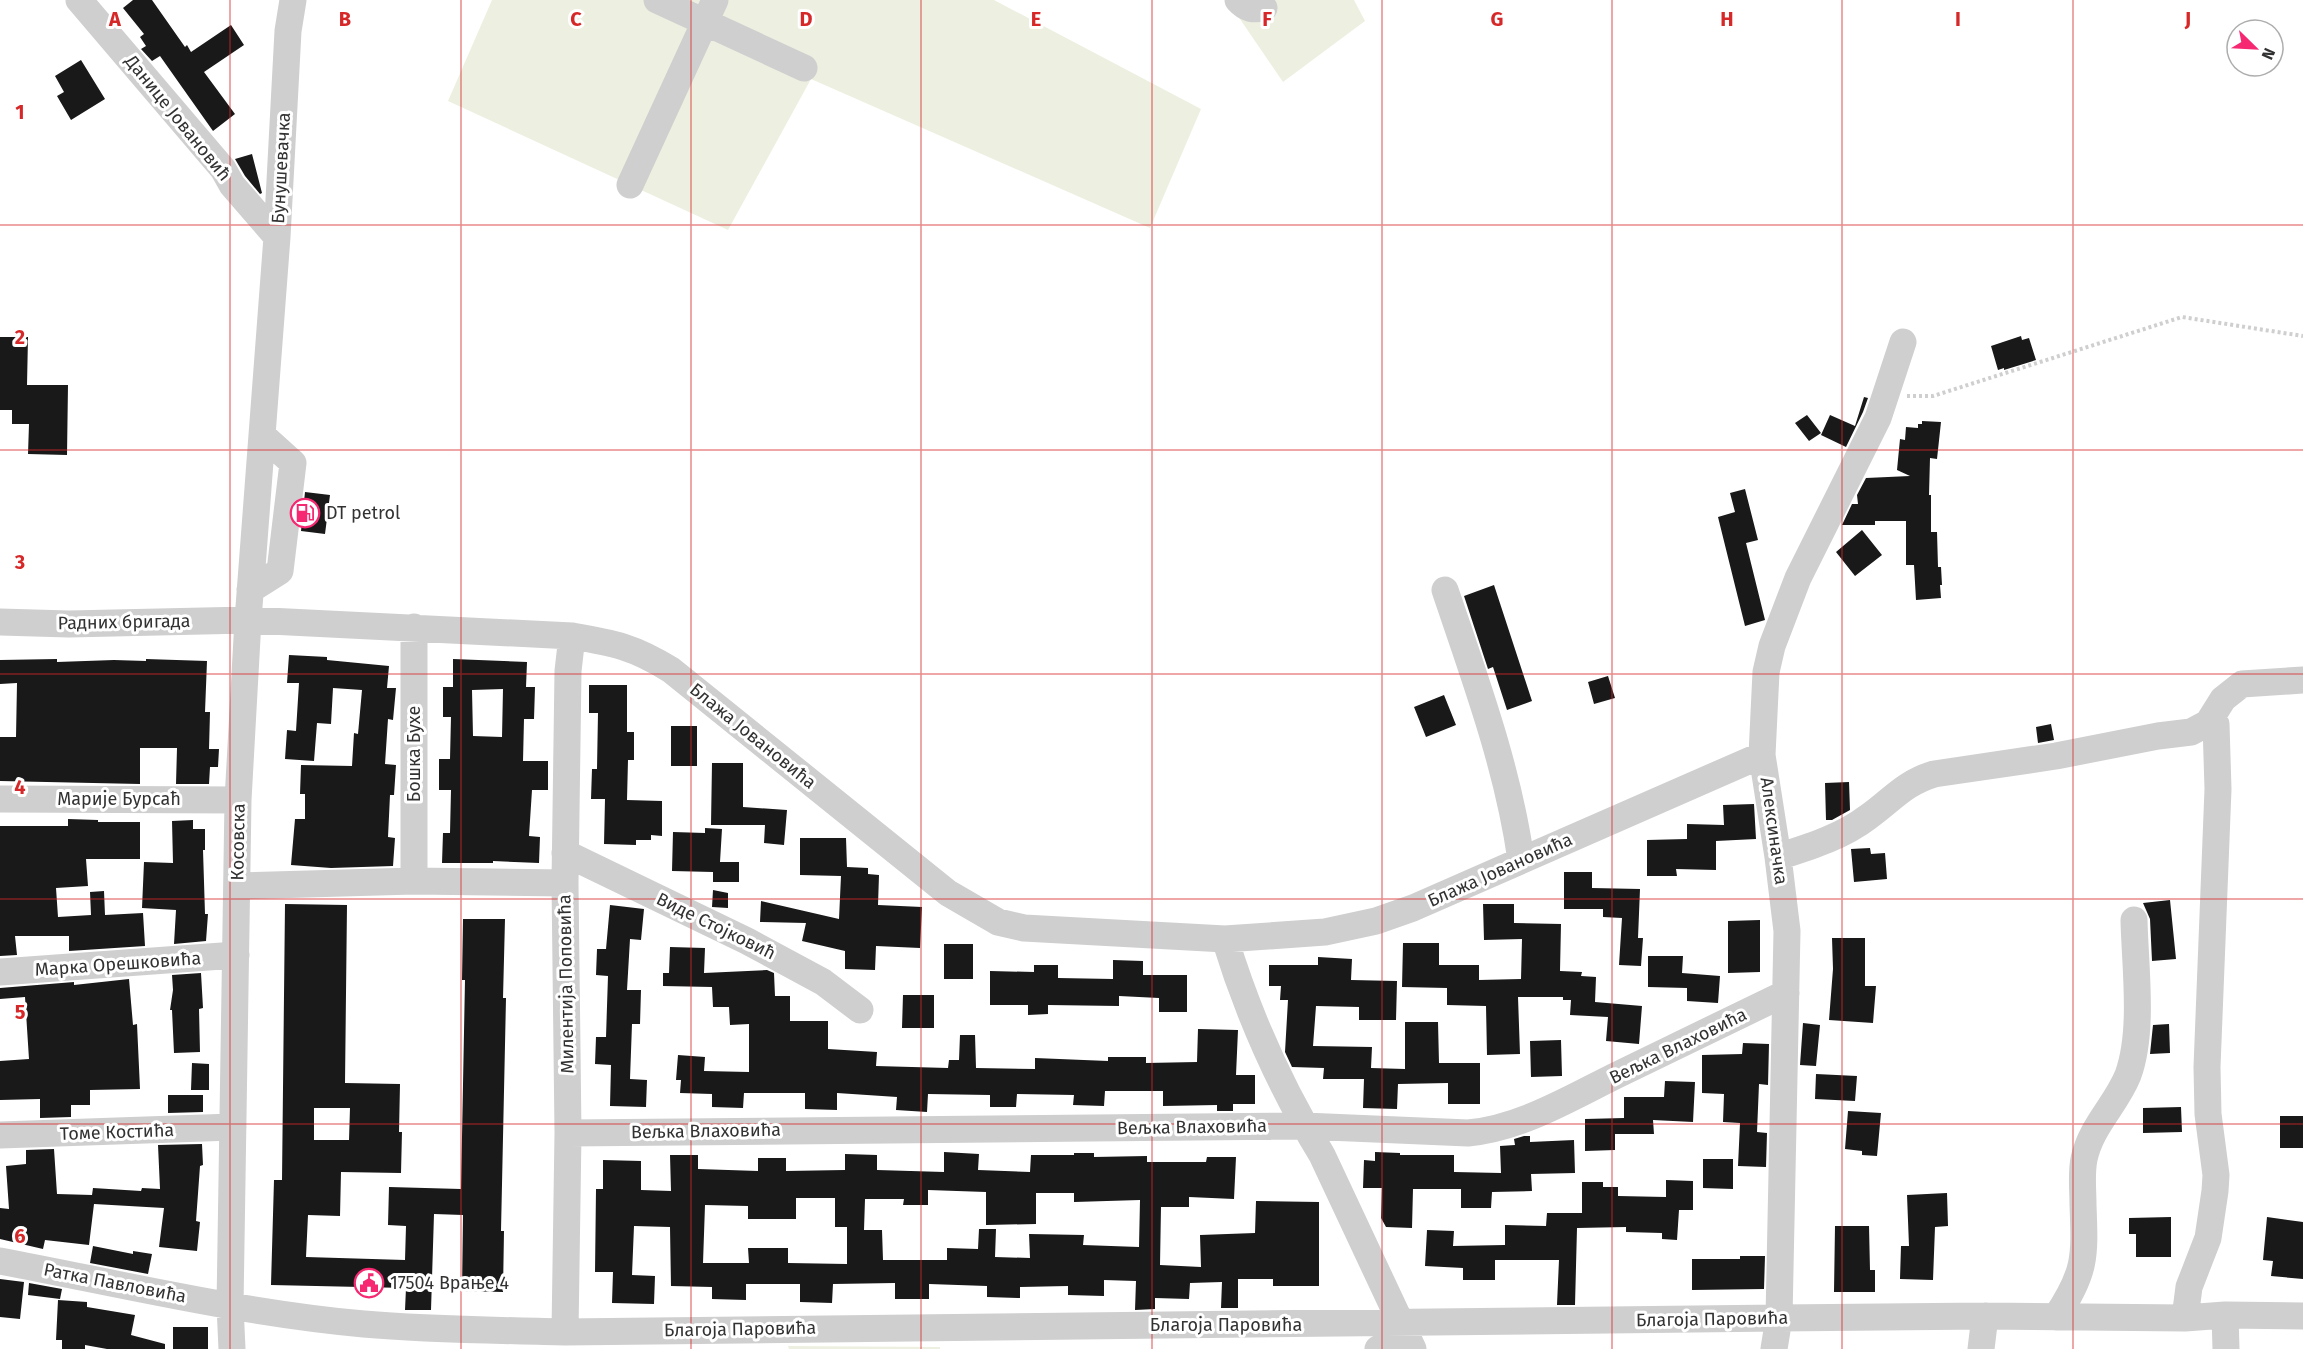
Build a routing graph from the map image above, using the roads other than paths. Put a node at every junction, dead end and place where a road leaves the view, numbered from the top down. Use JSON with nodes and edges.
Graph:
{"nodes":[{"id":1,"x":79,"y":0,"type":"edge"},
{"id":2,"x":293,"y":0,"type":"edge"},
{"id":3,"x":657,"y":0,"type":"edge"},
{"id":4,"x":1238,"y":0,"type":"edge"},
{"id":5,"x":1263,"y":10,"type":"edge"},
{"id":6,"x":710,"y":11,"type":"edge"},
{"id":7,"x":804,"y":68,"type":"dead end"},
{"id":8,"x":630,"y":185,"type":"dead end"},
{"id":9,"x":278,"y":237,"type":"junction"},
{"id":10,"x":270,"y":337,"type":"joint"},
{"id":11,"x":1903,"y":342,"type":"dead end"},
{"id":12,"x":1445,"y":590,"type":"dead end"},
{"id":13,"x":248,"y":620,"type":"junction"},
{"id":14,"x":0,"y":622,"type":"edge"},
{"id":15,"x":414,"y":627,"type":"junction"},
{"id":16,"x":572,"y":636,"type":"junction"},
{"id":17,"x":2303,"y":680,"type":"edge"},
{"id":18,"x":2212,"y":717,"type":"junction"},
{"id":19,"x":1762,"y":755,"type":"junction"},
{"id":20,"x":0,"y":799,"type":"edge"},
{"id":21,"x":238,"y":800,"type":"junction"},
{"id":22,"x":566,"y":853,"type":"junction"},
{"id":23,"x":1778,"y":857,"type":"junction"},
{"id":24,"x":1521,"y":860,"type":"junction"},
{"id":25,"x":414,"y":881,"type":"junction"},
{"id":26,"x":565,"y":883,"type":"junction"},
{"id":27,"x":237,"y":886,"type":"junction"},
{"id":28,"x":2134,"y":920,"type":"dead end"},
{"id":29,"x":1225,"y":939,"type":"junction"},
{"id":30,"x":236,"y":955,"type":"junction"},
{"id":31,"x":0,"y":972,"type":"edge"},
{"id":32,"x":1786,"y":993,"type":"junction"},
{"id":33,"x":860,"y":1010,"type":"dead end"},
{"id":34,"x":1304,"y":1126,"type":"junction"},
{"id":35,"x":233,"y":1127,"type":"junction"},
{"id":36,"x":568,"y":1132,"type":"junction"},
{"id":37,"x":0,"y":1135,"type":"edge"},
{"id":38,"x":0,"y":1261,"type":"edge"},
{"id":39,"x":230,"y":1306,"type":"junction"},
{"id":40,"x":2224,"y":1315,"type":"junction"},
{"id":41,"x":1985,"y":1316,"type":"junction"},
{"id":42,"x":2303,"y":1316,"type":"edge"},
{"id":43,"x":2056,"y":1317,"type":"junction"},
{"id":44,"x":1779,"y":1318,"type":"junction"},
{"id":45,"x":2185,"y":1318,"type":"junction"},
{"id":46,"x":565,"y":1332,"type":"junction"},
{"id":47,"x":956,"y":1338,"type":"edge"},
{"id":48,"x":1407,"y":1338,"type":"edge"},
{"id":49,"x":232,"y":1349,"type":"edge"},
{"id":50,"x":1378,"y":1349,"type":"edge"},
{"id":51,"x":1774,"y":1349,"type":"edge"},
{"id":52,"x":1981,"y":1349,"type":"edge"},
{"id":53,"x":2226,"y":1349,"type":"edge"}],
"edges":[{"from":1,"to":9,"type":"street","name":"Данице Јовановић"},
{"from":2,"to":9,"type":"street","name":"Бунушевачка"},
{"from":3,"to":6,"type":"street"},
{"from":4,"to":5,"type":"street"},
{"from":6,"to":7,"type":"street"},
{"from":6,"to":8,"type":"street"},
{"from":9,"to":10,"type":"street","name":"Бунушевачка"},
{"from":10,"to":13,"type":"street","name":"Косовска"},
{"from":11,"to":19,"type":"street","name":"Алексиначка"},
{"from":12,"to":24,"type":"street"},
{"from":13,"to":14,"type":"street","name":"Радних бригада"},
{"from":13,"to":15,"type":"street","name":"Блажа Јовановића"},
{"from":13,"to":21,"type":"street","name":"Косовска"},
{"from":15,"to":16,"type":"street","name":"Блажа Јовановића"},
{"from":15,"to":25,"type":"street","name":"Бошка Бухе"},
{"from":16,"to":22,"type":"street","name":"Милентија Поповића"},
{"from":16,"to":29,"type":"street","name":"Блажа Јовановића"},
{"from":17,"to":18,"type":"street"},
{"from":18,"to":23,"type":"street"},
{"from":18,"to":45,"type":"street"},
{"from":19,"to":23,"type":"street","name":"Алексиначка"},
{"from":19,"to":24,"type":"street","name":"Блажа Јовановића"},
{"from":20,"to":21,"type":"street","name":"Марије Бурсаћ"},
{"from":21,"to":27,"type":"street","name":"Косовска"},
{"from":22,"to":26,"type":"street","name":"Милентија Поповића"},
{"from":22,"to":33,"type":"street","name":"Виде Стојковић"},
{"from":23,"to":32,"type":"street","name":"Алексиначка"},
{"from":24,"to":29,"type":"street","name":"Блажа Јовановића"},
{"from":25,"to":26,"type":"street"},
{"from":25,"to":27,"type":"street"},
{"from":26,"to":36,"type":"street","name":"Милентија Поповића"},
{"from":27,"to":30,"type":"street","name":"Косовска"},
{"from":28,"to":43,"type":"street"},
{"from":29,"to":34,"type":"street"},
{"from":30,"to":31,"type":"street","name":"Марка Орешковића"},
{"from":30,"to":35,"type":"street","name":"Косовска"},
{"from":32,"to":34,"type":"street","name":"Вељка Влаховића"},
{"from":32,"to":44,"type":"street","name":"Алексиначка"},
{"from":34,"to":36,"type":"street","name":"Вељка Влаховића"},
{"from":34,"to":48,"type":"street"},
{"from":35,"to":37,"type":"street","name":"Томе Костића"},
{"from":35,"to":39,"type":"street","name":"Косовска"},
{"from":36,"to":46,"type":"street","name":"Милентија Поповића"},
{"from":38,"to":39,"type":"street","name":"Ратка Павловића"},
{"from":39,"to":46,"type":"street","name":"Благоја Паровића"},
{"from":39,"to":49,"type":"street","name":"Косовска"},
{"from":40,"to":42,"type":"street","name":"Благоја Паровића"},
{"from":40,"to":45,"type":"street","name":"Благоја Паровића"},
{"from":40,"to":53,"type":"street"},
{"from":41,"to":43,"type":"street","name":"Благоја Паровића"},
{"from":41,"to":44,"type":"street","name":"Благоја Паровића"},
{"from":41,"to":52,"type":"street"},
{"from":43,"to":45,"type":"street","name":"Благоја Паровића"},
{"from":44,"to":48,"type":"street","name":"Благоја Паровића"},
{"from":44,"to":51,"type":"street","name":"Алексиначка"},
{"from":46,"to":47,"type":"street","name":"Благоја Паровића"},
{"from":47,"to":48,"type":"street","name":"Благоја Паровића"},
{"from":48,"to":50,"type":"street"}]}
